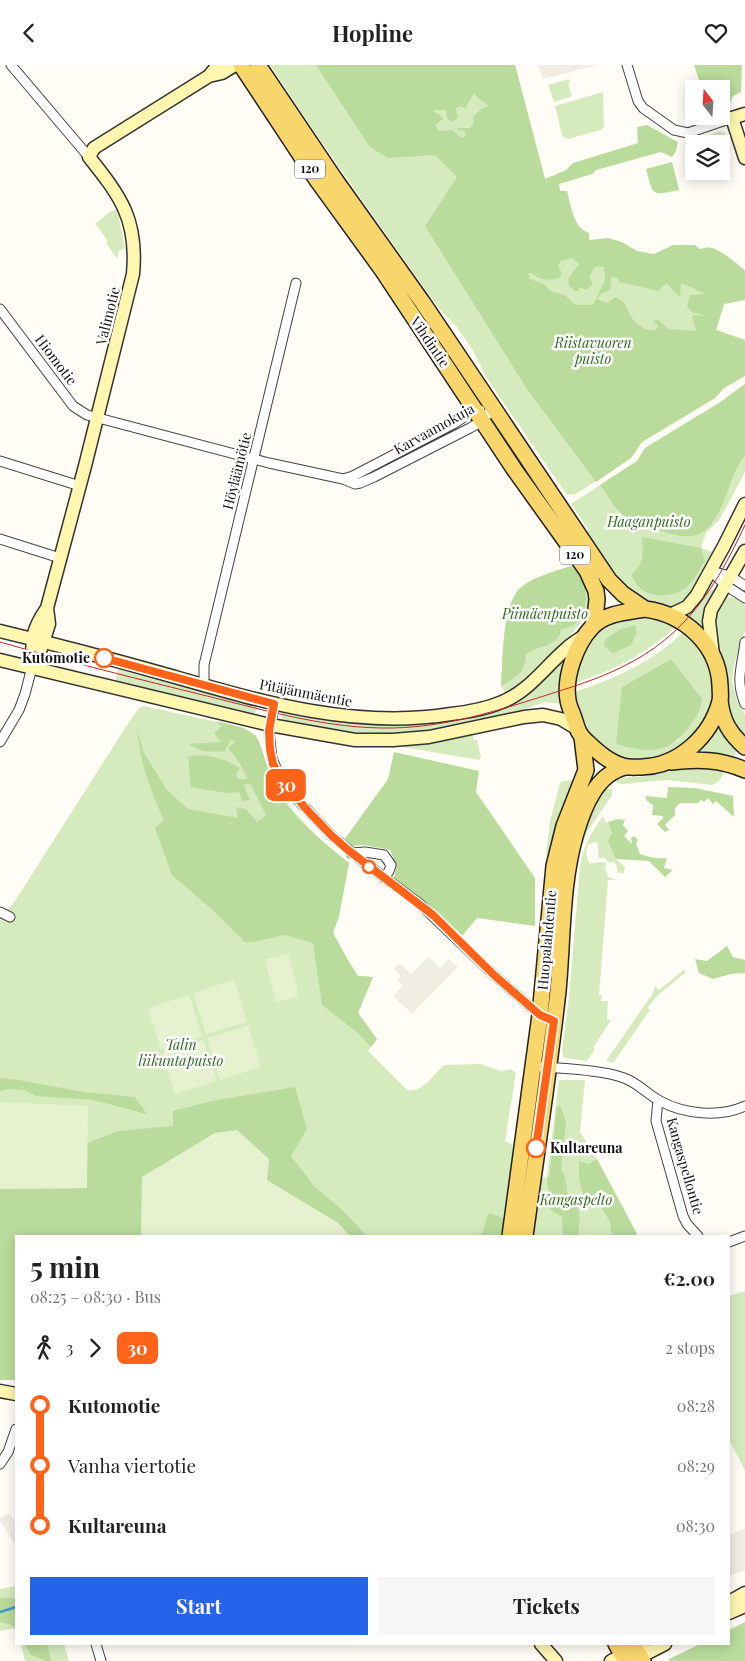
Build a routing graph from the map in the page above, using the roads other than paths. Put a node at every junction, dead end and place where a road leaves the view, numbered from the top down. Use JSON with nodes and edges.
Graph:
{"nodes":[{"id":1,"x":11,"y":65,"type":"edge"},
{"id":2,"x":218,"y":65,"type":"edge"},
{"id":3,"x":235,"y":65,"type":"edge"},
{"id":4,"x":241,"y":65,"type":"edge"},
{"id":5,"x":258,"y":65,"type":"edge"},
{"id":6,"x":627,"y":65,"type":"edge"},
{"id":7,"x":209,"y":75,"type":"junction"},
{"id":8,"x":745,"y":114,"type":"edge"},
{"id":9,"x":732,"y":118,"type":"junction"},
{"id":10,"x":89,"y":157,"type":"junction"},
{"id":11,"x":745,"y":157,"type":"edge"},
{"id":12,"x":296,"y":283,"type":"dead end"},
{"id":13,"x":0,"y":309,"type":"edge"},
{"id":14,"x":493,"y":408,"type":"junction"},
{"id":15,"x":479,"y":416,"type":"junction"},
{"id":16,"x":97,"y":418,"type":"junction"},
{"id":17,"x":254,"y":459,"type":"junction"},
{"id":18,"x":0,"y":461,"type":"edge"},
{"id":19,"x":343,"y":479,"type":"junction"},
{"id":20,"x":80,"y":486,"type":"junction"},
{"id":21,"x":745,"y":504,"type":"edge"},
{"id":22,"x":0,"y":539,"type":"edge"},
{"id":23,"x":745,"y":551,"type":"edge"},
{"id":24,"x":60,"y":558,"type":"junction"},
{"id":25,"x":711,"y":571,"type":"junction"},
{"id":26,"x":728,"y":581,"type":"junction"},
{"id":27,"x":745,"y":586,"type":"edge"},
{"id":28,"x":745,"y":598,"type":"edge"},
{"id":29,"x":645,"y":609,"type":"junction"},
{"id":30,"x":670,"y":615,"type":"junction"},
{"id":31,"x":590,"y":630,"type":"junction"},
{"id":32,"x":0,"y":631,"type":"edge"},
{"id":33,"x":38,"y":641,"type":"junction"},
{"id":34,"x":745,"y":642,"type":"edge"},
{"id":35,"x":713,"y":655,"type":"junction"},
{"id":36,"x":744,"y":657,"type":"edge"},
{"id":37,"x":0,"y":660,"type":"edge"},
{"id":38,"x":32,"y":667,"type":"junction"},
{"id":39,"x":199,"y":683,"type":"junction"},
{"id":40,"x":743,"y":693,"type":"edge"},
{"id":41,"x":720,"y":700,"type":"junction"},
{"id":42,"x":274,"y":704,"type":"junction"},
{"id":43,"x":745,"y":704,"type":"edge"},
{"id":44,"x":270,"y":725,"type":"junction"},
{"id":45,"x":579,"y":733,"type":"junction"},
{"id":46,"x":0,"y":742,"type":"edge"},
{"id":47,"x":745,"y":747,"type":"edge"},
{"id":48,"x":669,"y":762,"type":"junction"},
{"id":49,"x":626,"y":767,"type":"junction"},
{"id":50,"x":745,"y":770,"type":"edge"},
{"id":51,"x":351,"y":853,"type":"junction"},
{"id":52,"x":384,"y":878,"type":"junction"},
{"id":53,"x":0,"y":911,"type":"edge"},
{"id":54,"x":10,"y":917,"type":"dead end"},
{"id":55,"x":540,"y":1015,"type":"junction"},
{"id":56,"x":554,"y":1021,"type":"junction"},
{"id":57,"x":540,"y":1067,"type":"junction"},
{"id":58,"x":658,"y":1100,"type":"junction"},
{"id":59,"x":745,"y":1106,"type":"edge"},
{"id":60,"x":510,"y":1235,"type":"edge"},
{"id":61,"x":525,"y":1235,"type":"edge"},
{"id":62,"x":697,"y":1235,"type":"edge"},
{"id":63,"x":745,"y":1236,"type":"edge"},
{"id":64,"x":730,"y":1242,"type":"edge"},
{"id":65,"x":0,"y":1391,"type":"edge"},
{"id":66,"x":15,"y":1394,"type":"edge"},
{"id":67,"x":15,"y":1432,"type":"edge"},
{"id":68,"x":0,"y":1464,"type":"edge"},
{"id":69,"x":745,"y":1593,"type":"edge"},
{"id":70,"x":730,"y":1601,"type":"edge"},
{"id":71,"x":745,"y":1606,"type":"edge"},
{"id":72,"x":730,"y":1613,"type":"edge"},
{"id":73,"x":96,"y":1645,"type":"edge"},
{"id":74,"x":542,"y":1645,"type":"edge"},
{"id":75,"x":661,"y":1645,"type":"edge"},
{"id":76,"x":630,"y":1653,"type":"edge"},
{"id":77,"x":102,"y":1661,"type":"edge"},
{"id":78,"x":556,"y":1661,"type":"edge"}],
"edges":[{"from":1,"to":10,"type":"street","name":"Valimotie"},
{"from":2,"to":7,"type":"main road"},
{"from":3,"to":7,"type":"main road"},
{"from":4,"to":15,"type":"main road","name":"Vihdintie","number":"120"},
{"from":5,"to":14,"type":"main road","name":"Vihdintie","number":"120"},
{"from":6,"to":9,"type":"street"},
{"from":7,"to":10,"type":"main road"},
{"from":8,"to":9,"type":"main road"},
{"from":9,"to":11,"type":"main road"},
{"from":10,"to":16,"type":"main road","name":"Valimotie"},
{"from":12,"to":17,"type":"street","name":"Höyläämötie"},
{"from":13,"to":16,"type":"street","name":"Hiomotie"},
{"from":14,"to":15,"type":"street","name":"Karvaamokuja"},
{"from":14,"to":29,"type":"main road","name":"Vihdintie","number":"120"},
{"from":15,"to":19,"type":"street","name":"Karvaamokuja"},
{"from":15,"to":19,"type":"street","name":"Karvaamokuja"},
{"from":15,"to":31,"type":"main road","name":"Vihdintie","number":"120"},
{"from":16,"to":17,"type":"street","name":"Karvaamokuja"},
{"from":16,"to":20,"type":"main road","name":"Valimotie"},
{"from":17,"to":19,"type":"street","name":"Karvaamokuja"},
{"from":17,"to":39,"type":"street","name":"Höyläämötie"},
{"from":18,"to":20,"type":"street"},
{"from":20,"to":24,"type":"main road","name":"Valimotie"},
{"from":21,"to":25,"type":"main road"},
{"from":22,"to":24,"type":"street"},
{"from":23,"to":26,"type":"main road"},
{"from":24,"to":33,"type":"main road","name":"Valimotie"},
{"from":25,"to":26,"type":"street"},
{"from":25,"to":30,"type":"main road"},
{"from":26,"to":27,"type":"street"},
{"from":26,"to":28,"type":"street"},
{"from":26,"to":35,"type":"main road"},
{"from":29,"to":30,"type":"main road"},
{"from":29,"to":31,"type":"main road"},
{"from":30,"to":35,"type":"main road"},
{"from":31,"to":42,"type":"main road","name":"Pitäjänmäentie"},
{"from":31,"to":45,"type":"main road"},
{"from":32,"to":33,"type":"main road","name":"Pitäjänmäentie"},
{"from":33,"to":38,"type":"main road","name":"Valimotie"},
{"from":33,"to":39,"type":"main road","name":"Pitäjänmäentie"},
{"from":34,"to":36,"type":"street"},
{"from":35,"to":41,"type":"main road"},
{"from":36,"to":40,"type":"street"},
{"from":37,"to":38,"type":"main road"},
{"from":38,"to":44,"type":"main road"},
{"from":38,"to":46,"type":"street"},
{"from":39,"to":42,"type":"main road","name":"Pitäjänmäentie"},
{"from":40,"to":43,"type":"street"},
{"from":41,"to":47,"type":"main road"},
{"from":41,"to":48,"type":"main road"},
{"from":42,"to":44,"type":"street"},
{"from":44,"to":45,"type":"main road"},
{"from":44,"to":51,"type":"street"},
{"from":45,"to":49,"type":"main road"},
{"from":45,"to":55,"type":"main road","name":"Huopalahdentie"},
{"from":48,"to":49,"type":"main road"},
{"from":48,"to":50,"type":"main road"},
{"from":49,"to":56,"type":"main road","name":"Huopalahdentie"},
{"from":51,"to":52,"type":"street"},
{"from":51,"to":52,"type":"street"},
{"from":52,"to":55,"type":"street"},
{"from":53,"to":54,"type":"street"},
{"from":55,"to":56,"type":"street"},
{"from":55,"to":57,"type":"main road","name":"Huopalahdentie"},
{"from":56,"to":57,"type":"main road","name":"Huopalahdentie"},
{"from":57,"to":58,"type":"street"},
{"from":57,"to":60,"type":"main road","name":"Huopalahdentie"},
{"from":57,"to":61,"type":"main road","name":"Huopalahdentie"},
{"from":58,"to":59,"type":"street"},
{"from":58,"to":62,"type":"street","name":"Kangaspellontie"},
{"from":63,"to":64,"type":"street"},
{"from":65,"to":66,"type":"main road"},
{"from":67,"to":68,"type":"street"},
{"from":69,"to":70,"type":"main road"},
{"from":71,"to":72,"type":"main road"},
{"from":73,"to":77,"type":"street"},
{"from":74,"to":78,"type":"main road"},
{"from":75,"to":76,"type":"main road"}]}
